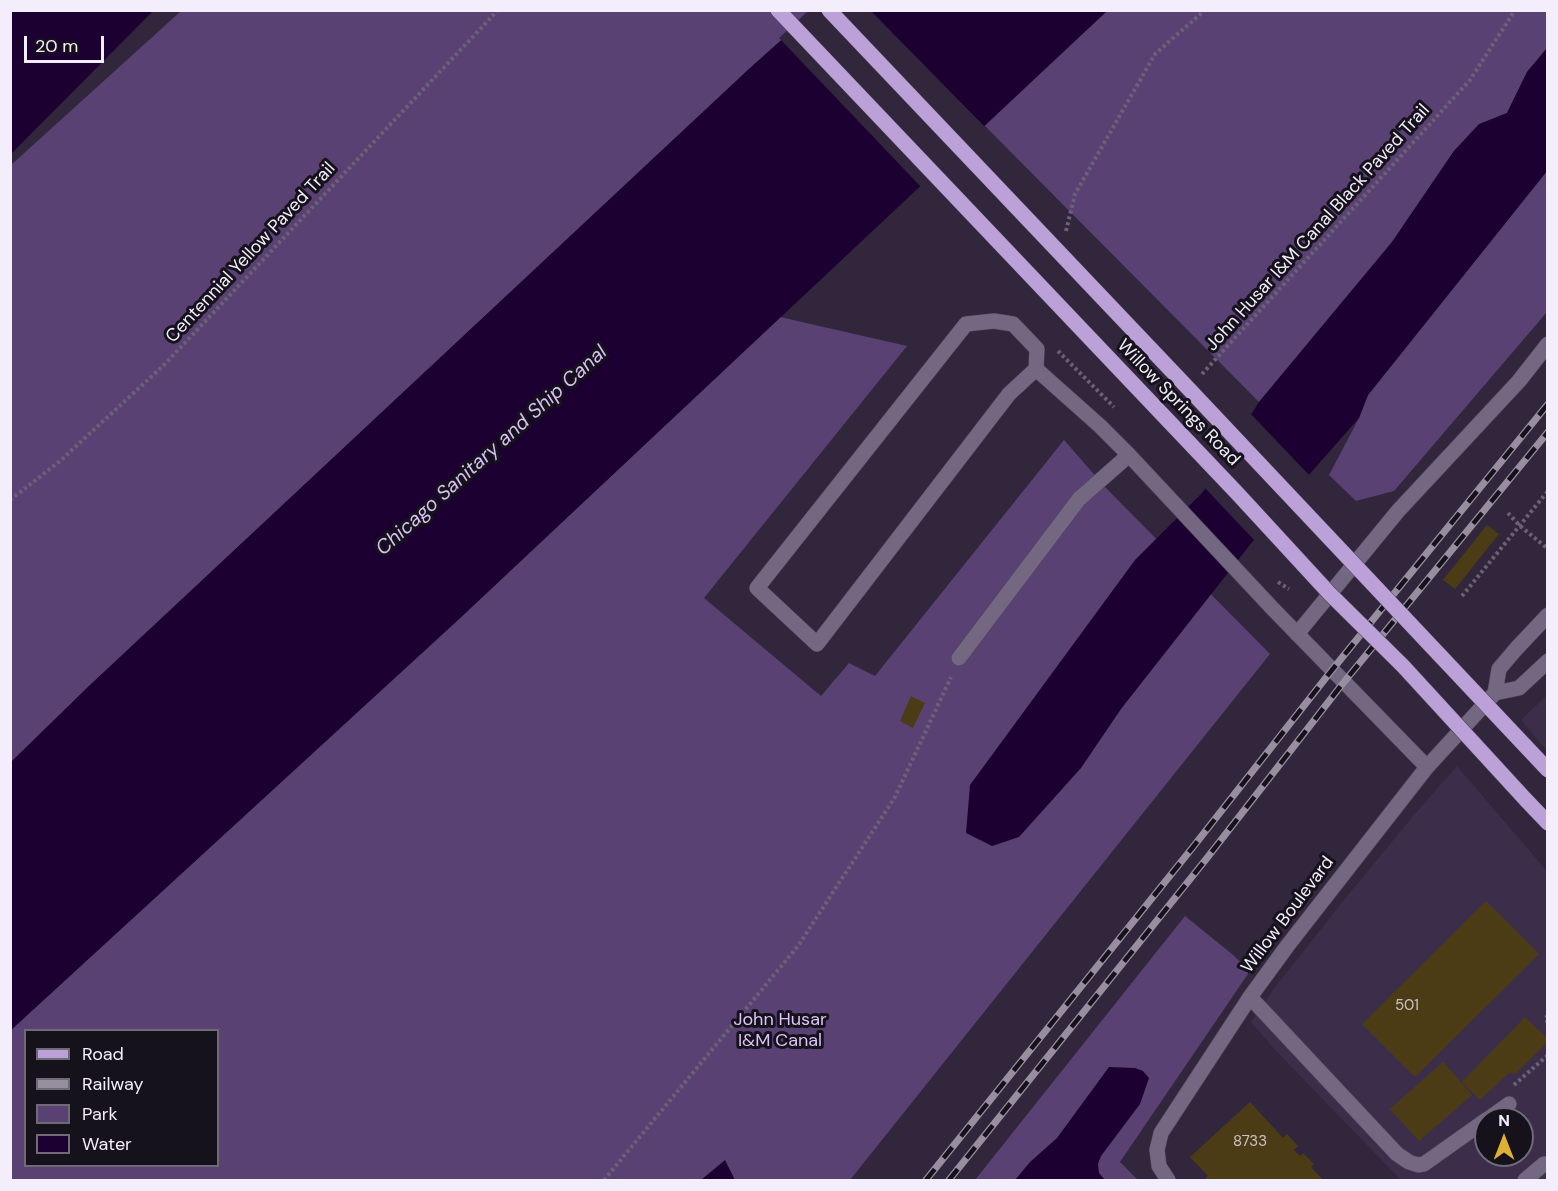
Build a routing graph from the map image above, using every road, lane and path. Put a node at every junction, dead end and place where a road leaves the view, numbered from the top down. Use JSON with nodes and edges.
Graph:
{"nodes":[{"id":1,"x":498,"y":10,"type":"edge"},
{"id":2,"x":778,"y":10,"type":"edge"},
{"id":3,"x":829,"y":10,"type":"edge"},
{"id":4,"x":1205,"y":10,"type":"edge"},
{"id":5,"x":1515,"y":10,"type":"edge"},
{"id":6,"x":1064,"y":238,"type":"dead end"},
{"id":7,"x":1548,"y":344,"type":"edge"},
{"id":8,"x":1036,"y":369,"type":"junction"},
{"id":9,"x":1200,"y":377,"type":"dead end"},
{"id":10,"x":1129,"y":455,"type":"junction"},
{"id":11,"x":1548,"y":490,"type":"edge"},
{"id":12,"x":10,"y":500,"type":"edge"},
{"id":13,"x":1508,"y":513,"type":"dead end"},
{"id":14,"x":1519,"y":525,"type":"junction"},
{"id":15,"x":1548,"y":549,"type":"edge"},
{"id":16,"x":1462,"y":596,"type":"dead end"},
{"id":17,"x":1548,"y":615,"type":"edge"},
{"id":18,"x":1297,"y":634,"type":"junction"},
{"id":19,"x":959,"y":658,"type":"joint"},
{"id":20,"x":1548,"y":661,"type":"edge"},
{"id":21,"x":1495,"y":693,"type":"junction"},
{"id":22,"x":1427,"y":767,"type":"junction"},
{"id":23,"x":1548,"y":770,"type":"edge"},
{"id":24,"x":1548,"y":823,"type":"edge"},
{"id":25,"x":1250,"y":997,"type":"junction"},
{"id":26,"x":1548,"y":1016,"type":"edge"},
{"id":27,"x":1548,"y":1023,"type":"edge"},
{"id":28,"x":1548,"y":1055,"type":"edge"},
{"id":29,"x":1509,"y":1104,"type":"joint"},
{"id":30,"x":1505,"y":1107,"type":"edge"},
{"id":31,"x":1474,"y":1129,"type":"edge"},
{"id":32,"x":1548,"y":1164,"type":"edge"},
{"id":33,"x":604,"y":1180,"type":"edge"},
{"id":34,"x":1168,"y":1180,"type":"edge"},
{"id":35,"x":1525,"y":1180,"type":"edge"}],
"edges":[{"from":1,"to":12,"type":"path","name":"Centennial Yellow Paved Trail"},
{"from":2,"to":24,"type":"main road","name":"Willow Springs Road","bridge":true},
{"from":3,"to":23,"type":"main road","name":"Willow Springs Road","bridge":true},
{"from":4,"to":6,"type":"path"},
{"from":5,"to":9,"type":"path","name":"John Husar I&M Canal Black Paved Trail"},
{"from":7,"to":18,"type":"street"},
{"from":8,"to":8,"type":"street"},
{"from":8,"to":10,"type":"street"},
{"from":10,"to":18,"type":"street"},
{"from":10,"to":19,"type":"street"},
{"from":11,"to":14,"type":"path"},
{"from":13,"to":14,"type":"path"},
{"from":14,"to":15,"type":"path"},
{"from":14,"to":16,"type":"path"},
{"from":17,"to":21,"type":"street","name":"Willow Boulevard"},
{"from":18,"to":22,"type":"street"},
{"from":19,"to":33,"type":"path"},
{"from":20,"to":21,"type":"street"},
{"from":21,"to":22,"type":"street","name":"Willow Boulevard"},
{"from":22,"to":25,"type":"street","name":"Willow Boulevard"},
{"from":25,"to":31,"type":"street"},
{"from":25,"to":34,"type":"street","name":"Willow Boulevard"},
{"from":26,"to":27,"type":"path"},
{"from":28,"to":29,"type":"path"},
{"from":29,"to":30,"type":"street"},
{"from":32,"to":35,"type":"street"}]}
